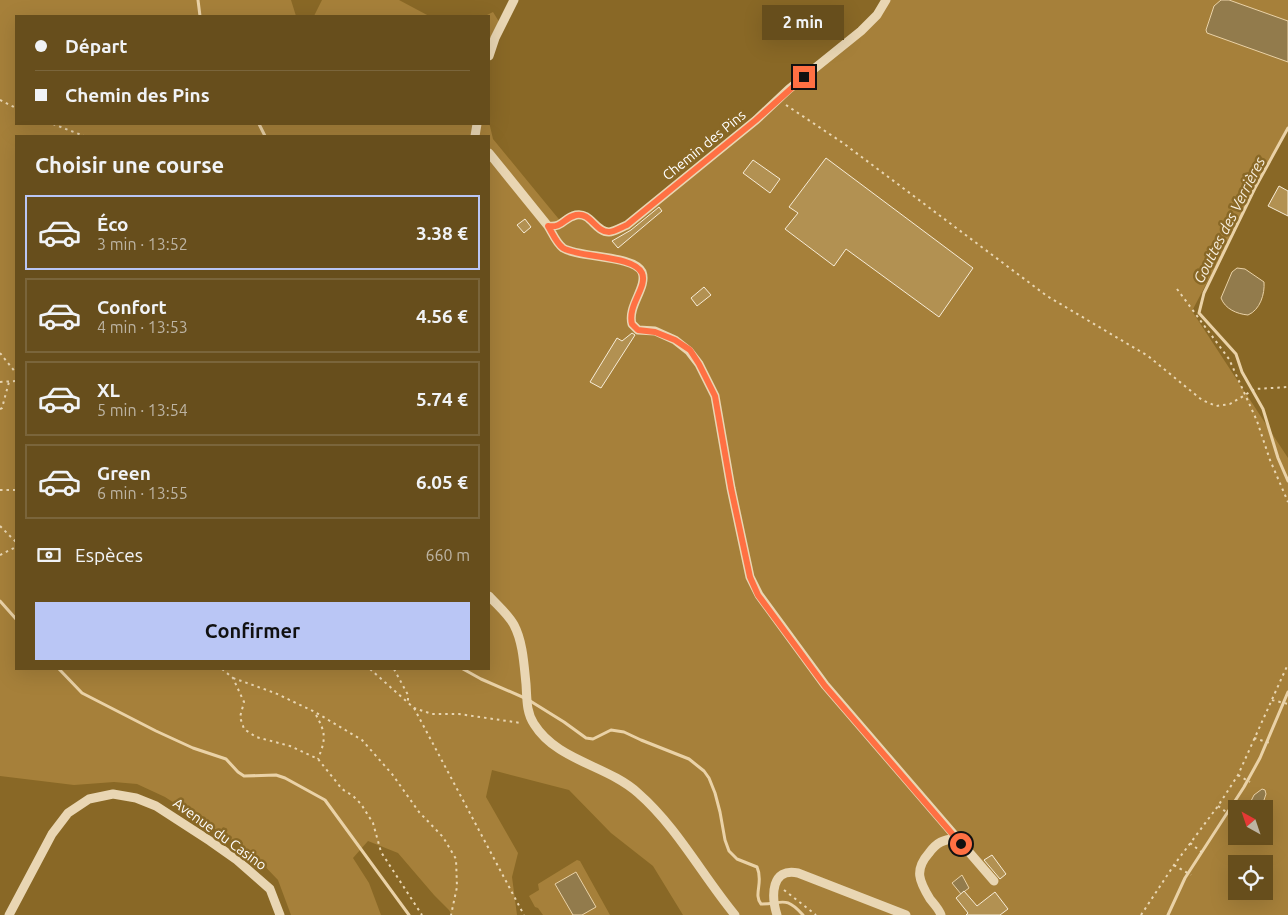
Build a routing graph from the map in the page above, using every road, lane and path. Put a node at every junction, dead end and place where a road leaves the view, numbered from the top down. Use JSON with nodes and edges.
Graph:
{"nodes":[{"id":1,"x":514,"y":0,"type":"edge"},
{"id":2,"x":886,"y":0,"type":"edge"},
{"id":3,"x":490,"y":53,"type":"edge"},
{"id":4,"x":778,"y":99,"type":"junction"},
{"id":5,"x":0,"y":100,"type":"edge"},
{"id":6,"x":15,"y":108,"type":"edge"},
{"id":7,"x":56,"y":125,"type":"edge"},
{"id":8,"x":81,"y":135,"type":"edge"},
{"id":9,"x":490,"y":153,"type":"edge"},
{"id":10,"x":548,"y":226,"type":"junction"},
{"id":11,"x":1177,"y":289,"type":"dead end"},
{"id":12,"x":0,"y":353,"type":"edge"},
{"id":13,"x":15,"y":372,"type":"edge"},
{"id":14,"x":15,"y":381,"type":"edge"},
{"id":15,"x":0,"y":382,"type":"edge"},
{"id":16,"x":9,"y":382,"type":"junction"},
{"id":17,"x":1288,"y":387,"type":"edge"},
{"id":18,"x":1245,"y":395,"type":"junction"},
{"id":19,"x":0,"y":409,"type":"edge"},
{"id":20,"x":0,"y":490,"type":"edge"},
{"id":21,"x":15,"y":490,"type":"edge"},
{"id":22,"x":1288,"y":502,"type":"edge"},
{"id":23,"x":0,"y":526,"type":"edge"},
{"id":24,"x":15,"y":541,"type":"edge"},
{"id":25,"x":15,"y":548,"type":"edge"},
{"id":26,"x":0,"y":555,"type":"edge"},
{"id":27,"x":490,"y":597,"type":"edge"},
{"id":28,"x":1288,"y":664,"type":"edge"},
{"id":29,"x":223,"y":670,"type":"edge"},
{"id":30,"x":371,"y":670,"type":"edge"},
{"id":31,"x":395,"y":670,"type":"edge"},
{"id":32,"x":233,"y":678,"type":"junction"},
{"id":33,"x":1272,"y":700,"type":"junction"},
{"id":34,"x":408,"y":703,"type":"junction"},
{"id":35,"x":1288,"y":704,"type":"edge"},
{"id":36,"x":414,"y":708,"type":"junction"},
{"id":37,"x":315,"y":712,"type":"junction"},
{"id":38,"x":534,"y":725,"type":"junction"},
{"id":39,"x":1254,"y":738,"type":"junction"},
{"id":40,"x":1270,"y":744,"type":"dead end"},
{"id":41,"x":318,"y":759,"type":"junction"},
{"id":42,"x":1238,"y":775,"type":"junction"},
{"id":43,"x":1250,"y":782,"type":"dead end"},
{"id":44,"x":1218,"y":806,"type":"junction"},
{"id":45,"x":1228,"y":813,"type":"edge"},
{"id":46,"x":956,"y":838,"type":"junction"},
{"id":47,"x":1190,"y":843,"type":"junction"},
{"id":48,"x":1204,"y":854,"type":"dead end"},
{"id":49,"x":1174,"y":865,"type":"junction"},
{"id":50,"x":1191,"y":876,"type":"dead end"},
{"id":51,"x":994,"y":881,"type":"dead end"},
{"id":52,"x":775,"y":883,"type":"junction"},
{"id":53,"x":776,"y":912,"type":"edge"},
{"id":54,"x":9,"y":915,"type":"edge"},
{"id":55,"x":280,"y":915,"type":"edge"},
{"id":56,"x":422,"y":915,"type":"edge"},
{"id":57,"x":451,"y":915,"type":"edge"},
{"id":58,"x":524,"y":915,"type":"edge"},
{"id":59,"x":735,"y":915,"type":"edge"},
{"id":60,"x":816,"y":915,"type":"edge"},
{"id":61,"x":906,"y":915,"type":"edge"},
{"id":62,"x":941,"y":915,"type":"edge"},
{"id":63,"x":1142,"y":915,"type":"edge"}],
"edges":[{"from":1,"to":3,"type":"street"},
{"from":2,"to":4,"type":"street","name":"Chemin des Pins"},
{"from":4,"to":10,"type":"street","name":"Chemin des Pins"},
{"from":4,"to":18,"type":"path"},
{"from":5,"to":6,"type":"path"},
{"from":7,"to":8,"type":"path"},
{"from":9,"to":10,"type":"street"},
{"from":10,"to":46,"type":"street"},
{"from":11,"to":18,"type":"path"},
{"from":12,"to":13,"type":"path"},
{"from":14,"to":16,"type":"path"},
{"from":15,"to":16,"type":"path"},
{"from":16,"to":19,"type":"path"},
{"from":17,"to":18,"type":"path"},
{"from":18,"to":22,"type":"path"},
{"from":20,"to":21,"type":"path"},
{"from":23,"to":24,"type":"path"},
{"from":25,"to":26,"type":"path"},
{"from":27,"to":38,"type":"street"},
{"from":28,"to":33,"type":"path"},
{"from":29,"to":32,"type":"path"},
{"from":30,"to":34,"type":"path"},
{"from":31,"to":34,"type":"path"},
{"from":32,"to":37,"type":"path"},
{"from":32,"to":41,"type":"path"},
{"from":33,"to":35,"type":"path"},
{"from":33,"to":39,"type":"path"},
{"from":34,"to":36,"type":"path"},
{"from":36,"to":38,"type":"path"},
{"from":36,"to":58,"type":"path"},
{"from":37,"to":41,"type":"path"},
{"from":37,"to":57,"type":"path"},
{"from":38,"to":59,"type":"street"},
{"from":39,"to":40,"type":"path"},
{"from":39,"to":42,"type":"path"},
{"from":41,"to":56,"type":"path"},
{"from":42,"to":43,"type":"path"},
{"from":42,"to":44,"type":"path"},
{"from":44,"to":45,"type":"path"},
{"from":44,"to":47,"type":"path"},
{"from":46,"to":51,"type":"street"},
{"from":46,"to":62,"type":"street"},
{"from":47,"to":48,"type":"path"},
{"from":47,"to":49,"type":"path"},
{"from":49,"to":50,"type":"path"},
{"from":49,"to":63,"type":"path"},
{"from":52,"to":53,"type":"street"},
{"from":52,"to":60,"type":"path"},
{"from":52,"to":61,"type":"street"},
{"from":54,"to":55,"type":"street","name":"Avenue du Casino"}]}
